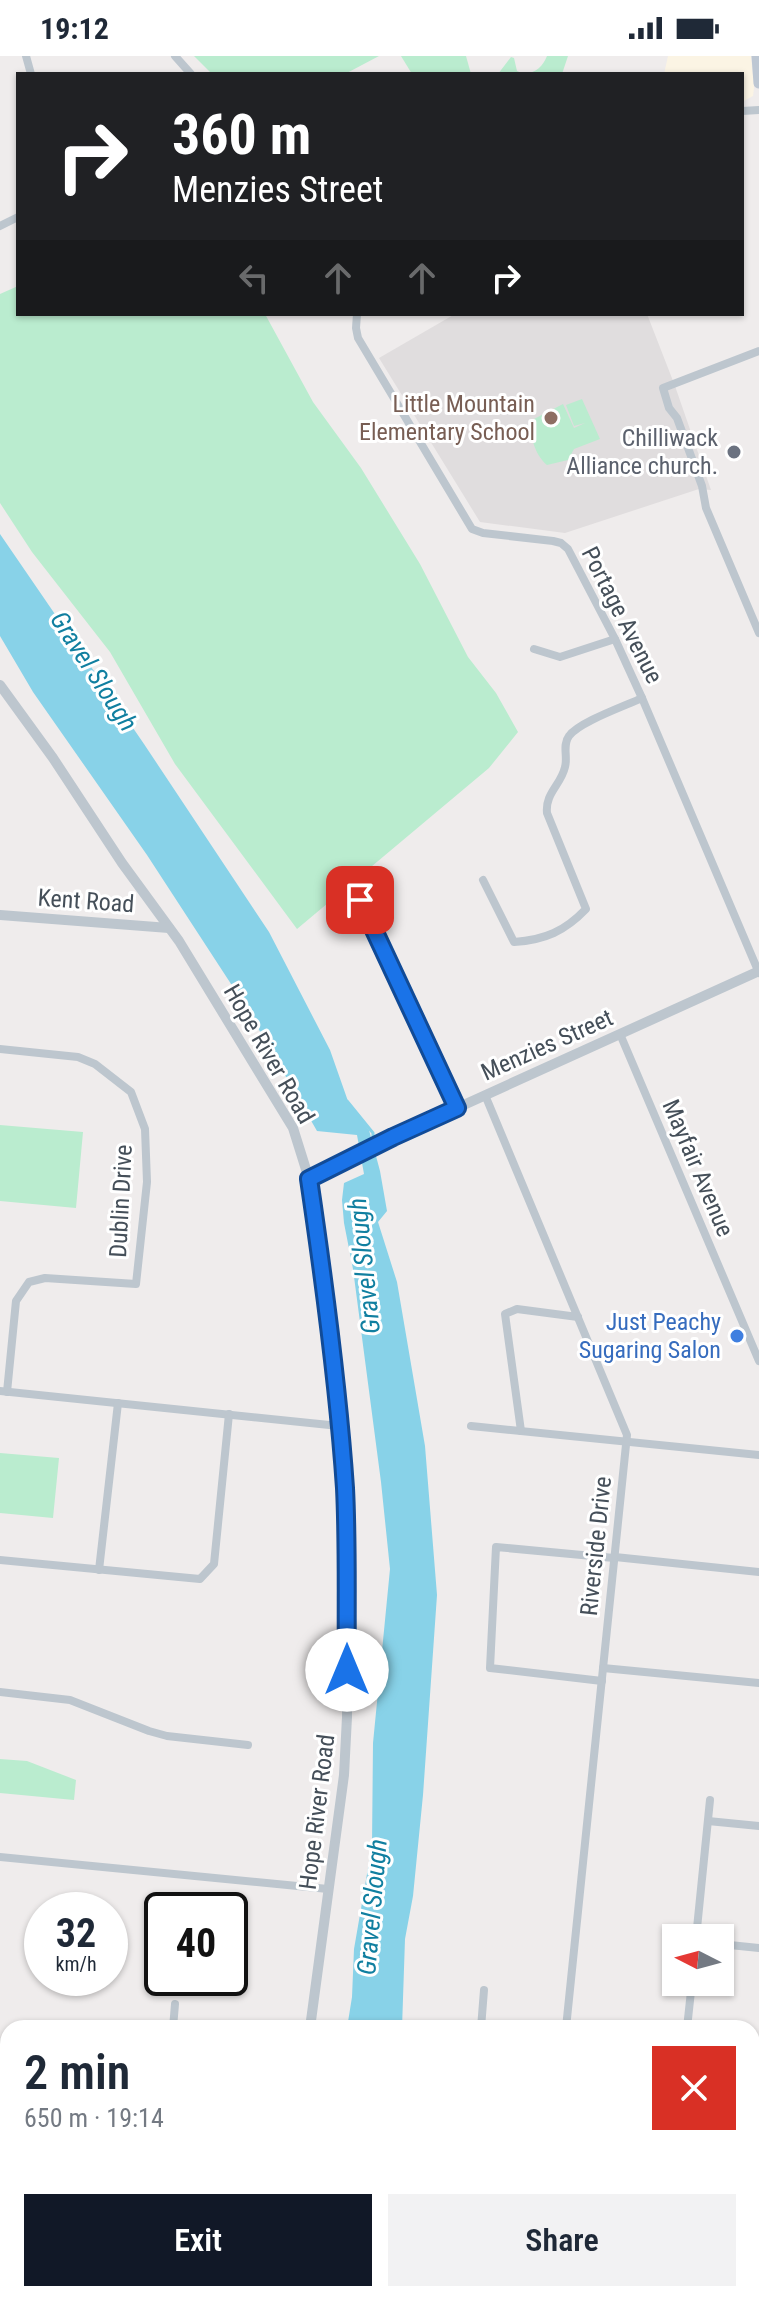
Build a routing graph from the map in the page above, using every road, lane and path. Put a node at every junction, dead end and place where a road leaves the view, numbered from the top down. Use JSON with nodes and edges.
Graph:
{"nodes":[{"id":1,"x":175,"y":56,"type":"edge"},
{"id":2,"x":757,"y":56,"type":"edge"},
{"id":3,"x":189,"y":72,"type":"edge"},
{"id":4,"x":759,"y":83,"type":"edge"},
{"id":5,"x":357,"y":316,"type":"edge"},
{"id":6,"x":759,"y":351,"type":"edge"},
{"id":7,"x":759,"y":633,"type":"edge"},
{"id":8,"x":615,"y":639,"type":"junction"},
{"id":9,"x":534,"y":649,"type":"dead end"},
{"id":10,"x":0,"y":685,"type":"edge"},
{"id":11,"x":642,"y":698,"type":"junction"},
{"id":12,"x":483,"y":880,"type":"dead end"},
{"id":13,"x":360,"y":900,"type":"dead end"},
{"id":14,"x":0,"y":915,"type":"edge"},
{"id":15,"x":169,"y":928,"type":"junction"},
{"id":16,"x":759,"y":972,"type":"edge"},
{"id":17,"x":620,"y":1034,"type":"junction"},
{"id":18,"x":0,"y":1049,"type":"edge"},
{"id":19,"x":485,"y":1095,"type":"junction"},
{"id":20,"x":457,"y":1108,"type":"junction"},
{"id":21,"x":309,"y":1179,"type":"junction"},
{"id":22,"x":578,"y":1317,"type":"junction"},
{"id":23,"x":759,"y":1361,"type":"edge"},
{"id":24,"x":4,"y":1391,"type":"edge"},
{"id":25,"x":118,"y":1403,"type":"junction"},
{"id":26,"x":229,"y":1414,"type":"junction"},
{"id":27,"x":339,"y":1426,"type":"junction"},
{"id":28,"x":471,"y":1426,"type":"dead end"},
{"id":29,"x":521,"y":1431,"type":"junction"},
{"id":30,"x":626,"y":1441,"type":"junction"},
{"id":31,"x":759,"y":1455,"type":"edge"},
{"id":32,"x":615,"y":1557,"type":"junction"},
{"id":33,"x":0,"y":1560,"type":"edge"},
{"id":34,"x":99,"y":1570,"type":"junction"},
{"id":35,"x":759,"y":1572,"type":"edge"},
{"id":36,"x":603,"y":1668,"type":"junction"},
{"id":37,"x":602,"y":1681,"type":"junction"},
{"id":38,"x":759,"y":1683,"type":"edge"},
{"id":39,"x":0,"y":1692,"type":"edge"},
{"id":40,"x":248,"y":1745,"type":"dead end"},
{"id":41,"x":710,"y":1800,"type":"dead end"},
{"id":42,"x":708,"y":1821,"type":"junction"},
{"id":43,"x":759,"y":1826,"type":"edge"},
{"id":44,"x":0,"y":1857,"type":"edge"},
{"id":45,"x":328,"y":1889,"type":"junction"},
{"id":46,"x":697,"y":1924,"type":"edge"},
{"id":47,"x":734,"y":1945,"type":"edge"},
{"id":48,"x":759,"y":1948,"type":"edge"},
{"id":49,"x":484,"y":1990,"type":"dead end"},
{"id":50,"x":690,"y":1996,"type":"edge"},
{"id":51,"x":175,"y":2004,"type":"dead end"},
{"id":52,"x":174,"y":2020,"type":"edge"},
{"id":53,"x":311,"y":2020,"type":"edge"},
{"id":54,"x":482,"y":2020,"type":"edge"},
{"id":55,"x":567,"y":2020,"type":"edge"},
{"id":56,"x":688,"y":2020,"type":"edge"}],
"edges":[{"from":1,"to":3,"type":"street"},
{"from":2,"to":4,"type":"main road"},
{"from":5,"to":8,"type":"street","name":"Portage Avenue"},
{"from":6,"to":7,"type":"street"},
{"from":8,"to":9,"type":"street"},
{"from":8,"to":11,"type":"street","name":"Portage Avenue"},
{"from":10,"to":15,"type":"street","name":"Hope River Road"},
{"from":11,"to":12,"type":"street"},
{"from":11,"to":16,"type":"street","name":"Portage Avenue"},
{"from":13,"to":20,"type":"street"},
{"from":14,"to":15,"type":"street","name":"Kent Road"},
{"from":15,"to":21,"type":"street","name":"Hope River Road"},
{"from":16,"to":17,"type":"street","name":"Menzies Street"},
{"from":17,"to":19,"type":"street","name":"Menzies Street"},
{"from":17,"to":23,"type":"street","name":"Mayfair Avenue"},
{"from":18,"to":24,"type":"street","name":"Dublin Drive"},
{"from":19,"to":20,"type":"street","name":"Menzies Street"},
{"from":19,"to":22,"type":"street","name":"Riverside Drive"},
{"from":20,"to":21,"type":"street","name":"Menzies Street"},
{"from":21,"to":27,"type":"street","name":"Hope River Road"},
{"from":22,"to":29,"type":"street"},
{"from":22,"to":30,"type":"street","name":"Riverside Drive"},
{"from":24,"to":25,"type":"street"},
{"from":25,"to":26,"type":"street"},
{"from":25,"to":34,"type":"street"},
{"from":26,"to":27,"type":"street"},
{"from":26,"to":34,"type":"street"},
{"from":27,"to":45,"type":"street","name":"Hope River Road"},
{"from":28,"to":29,"type":"street"},
{"from":29,"to":30,"type":"street"},
{"from":30,"to":31,"type":"street"},
{"from":30,"to":32,"type":"street","name":"Riverside Drive"},
{"from":32,"to":35,"type":"street"},
{"from":32,"to":36,"type":"street","name":"Riverside Drive"},
{"from":32,"to":37,"type":"street"},
{"from":33,"to":34,"type":"street"},
{"from":36,"to":37,"type":"street","name":"Riverside Drive"},
{"from":36,"to":38,"type":"street"},
{"from":37,"to":55,"type":"street","name":"Riverside Drive"},
{"from":39,"to":40,"type":"street"},
{"from":41,"to":42,"type":"street"},
{"from":42,"to":43,"type":"street"},
{"from":42,"to":46,"type":"street"},
{"from":44,"to":45,"type":"street"},
{"from":45,"to":53,"type":"street","name":"Hope River Road"},
{"from":47,"to":48,"type":"street"},
{"from":49,"to":54,"type":"street"},
{"from":50,"to":56,"type":"street"},
{"from":51,"to":52,"type":"street"}]}
